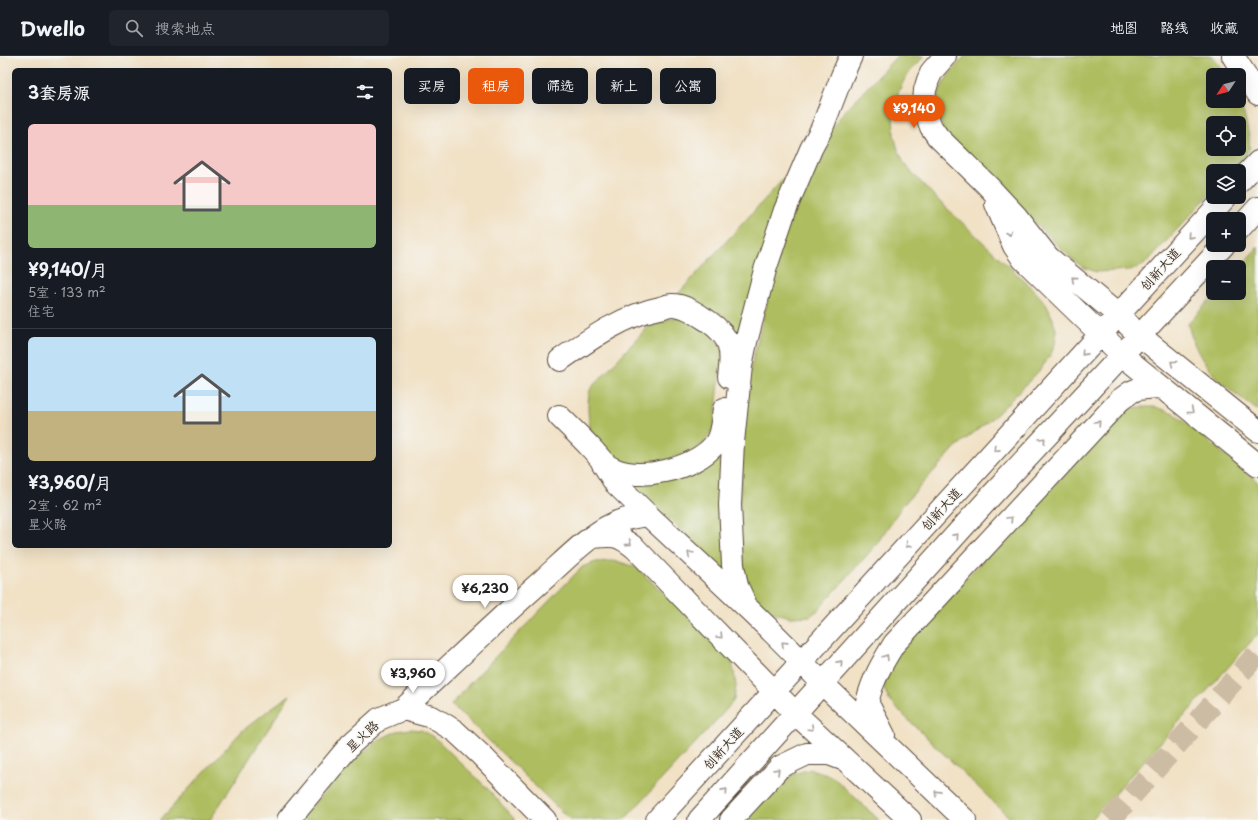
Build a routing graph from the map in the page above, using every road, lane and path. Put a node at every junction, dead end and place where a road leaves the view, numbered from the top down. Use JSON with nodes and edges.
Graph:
{"nodes":[{"id":1,"x":851,"y":56,"type":"edge"},
{"id":2,"x":945,"y":56,"type":"edge"},
{"id":3,"x":1233,"y":56,"type":"edge"},
{"id":4,"x":1258,"y":94,"type":"edge"},
{"id":5,"x":1258,"y":162,"type":"edge"},
{"id":6,"x":1246,"y":175,"type":"edge"},
{"id":7,"x":987,"y":185,"type":"junction"},
{"id":8,"x":1220,"y":204,"type":"edge"},
{"id":9,"x":1258,"y":208,"type":"edge"},
{"id":10,"x":1246,"y":221,"type":"edge"},
{"id":11,"x":1217,"y":252,"type":"edge"},
{"id":12,"x":1118,"y":315,"type":"junction"},
{"id":13,"x":1100,"y":335,"type":"junction"},
{"id":14,"x":1139,"y":336,"type":"junction"},
{"id":15,"x":1122,"y":355,"type":"junction"},
{"id":16,"x":560,"y":360,"type":"dead end"},
{"id":17,"x":1162,"y":388,"type":"junction"},
{"id":18,"x":559,"y":416,"type":"dead end"},
{"id":19,"x":1258,"y":431,"type":"edge"},
{"id":20,"x":598,"y":456,"type":"junction"},
{"id":21,"x":1258,"y":465,"type":"edge"},
{"id":22,"x":648,"y":515,"type":"junction"},
{"id":23,"x":592,"y":537,"type":"junction"},
{"id":24,"x":747,"y":608,"type":"junction"},
{"id":25,"x":802,"y":661,"type":"junction"},
{"id":26,"x":822,"y":683,"type":"junction"},
{"id":27,"x":774,"y":691,"type":"junction"},
{"id":28,"x":403,"y":710,"type":"junction"},
{"id":29,"x":795,"y":713,"type":"junction"},
{"id":30,"x":897,"y":754,"type":"junction"},
{"id":31,"x":845,"y":760,"type":"junction"},
{"id":32,"x":288,"y":820,"type":"edge"},
{"id":33,"x":545,"y":820,"type":"edge"},
{"id":34,"x":657,"y":820,"type":"edge"},
{"id":35,"x":699,"y":820,"type":"edge"},
{"id":36,"x":731,"y":820,"type":"edge"},
{"id":37,"x":910,"y":820,"type":"edge"},
{"id":38,"x":965,"y":820,"type":"edge"}],
"edges":[{"from":1,"to":24,"type":"street"},
{"from":2,"to":7,"type":"street"},
{"from":3,"to":4,"type":"street"},
{"from":5,"to":6,"type":"street"},
{"from":12,"to":7,"type":"street","one_way":true},
{"from":7,"to":13,"type":"street","one_way":true},
{"from":8,"to":12,"type":"street","name":"创新大道","one_way":true},
{"from":9,"to":10,"type":"street"},
{"from":11,"to":14,"type":"street"},
{"from":12,"to":13,"type":"street","name":"创新大道"},
{"from":12,"to":14,"type":"street"},
{"from":13,"to":15,"type":"street"},
{"from":13,"to":25,"type":"street","name":"创新大道","one_way":true},
{"from":14,"to":15,"type":"street"},
{"from":19,"to":14,"type":"street","one_way":true},
{"from":15,"to":17,"type":"street"},
{"from":26,"to":15,"type":"street","one_way":true},
{"from":16,"to":20,"type":"street"},
{"from":17,"to":21,"type":"street","one_way":true},
{"from":30,"to":17,"type":"street","one_way":true},
{"from":18,"to":20,"type":"street"},
{"from":20,"to":22,"type":"street"},
{"from":22,"to":23,"type":"street"},
{"from":24,"to":22,"type":"street","one_way":true},
{"from":23,"to":27,"type":"street","one_way":true},
{"from":23,"to":28,"type":"street"},
{"from":25,"to":24,"type":"street","one_way":true},
{"from":25,"to":26,"type":"street"},
{"from":25,"to":27,"type":"street","name":"创新大道"},
{"from":26,"to":29,"type":"street"},
{"from":26,"to":30,"type":"street"},
{"from":27,"to":29,"type":"street"},
{"from":27,"to":34,"type":"street","name":"创新大道"},
{"from":28,"to":32,"type":"street","name":"星火路"},
{"from":28,"to":33,"type":"street"},
{"from":29,"to":31,"type":"street","one_way":true},
{"from":35,"to":29,"type":"street","one_way":true},
{"from":38,"to":30,"type":"street","one_way":true},
{"from":36,"to":31,"type":"street","one_way":true},
{"from":31,"to":37,"type":"street"}]}
